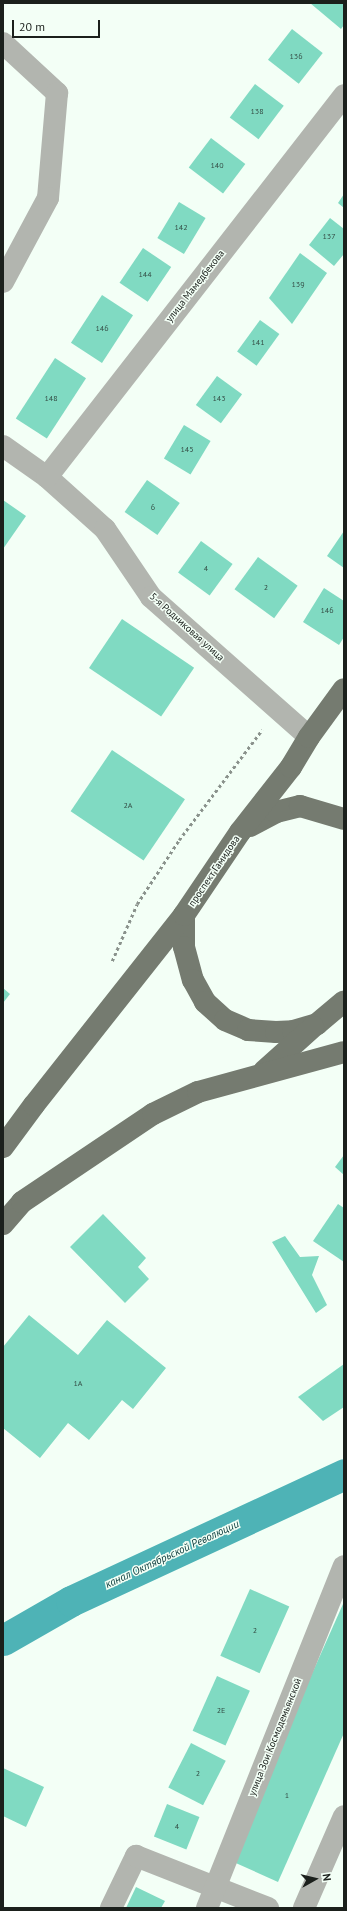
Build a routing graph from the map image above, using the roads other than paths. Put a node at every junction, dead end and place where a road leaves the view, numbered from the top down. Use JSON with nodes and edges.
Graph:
{"nodes":[{"id":1,"x":3,"y":43,"type":"edge"},
{"id":2,"x":344,"y":95,"type":"edge"},
{"id":3,"x":3,"y":282,"type":"edge"},
{"id":4,"x":3,"y":446,"type":"edge"},
{"id":5,"x":46,"y":477,"type":"junction"},
{"id":6,"x":344,"y":689,"type":"edge"},
{"id":7,"x":309,"y":737,"type":"junction"},
{"id":8,"x":344,"y":819,"type":"edge"},
{"id":9,"x":240,"y":832,"type":"junction"},
{"id":10,"x":184,"y":915,"type":"junction"},
{"id":11,"x":344,"y":1001,"type":"edge"},
{"id":12,"x":317,"y":1024,"type":"junction"},
{"id":13,"x":248,"y":1030,"type":"junction"},
{"id":14,"x":293,"y":1045,"type":"junction"},
{"id":15,"x":334,"y":1054,"type":"edge"},
{"id":16,"x":261,"y":1074,"type":"junction"},
{"id":17,"x":3,"y":1147,"type":"edge"},
{"id":18,"x":3,"y":1224,"type":"edge"},
{"id":19,"x":344,"y":1566,"type":"edge"},
{"id":20,"x":344,"y":1816,"type":"edge"},
{"id":21,"x":215,"y":1887,"type":"junction"},
{"id":22,"x":111,"y":1908,"type":"edge"},
{"id":23,"x":207,"y":1908,"type":"edge"},
{"id":24,"x":268,"y":1908,"type":"edge"},
{"id":25,"x":304,"y":1908,"type":"edge"}],
"edges":[{"from":1,"to":3,"type":"street"},
{"from":2,"to":5,"type":"street","name":"улица Мамедбекова"},
{"from":4,"to":5,"type":"street","name":"5-я Родниковая улица"},
{"from":5,"to":7,"type":"street","name":"5-я Родниковая улица"},
{"from":6,"to":7,"type":"main road"},
{"from":7,"to":9,"type":"main road"},
{"from":8,"to":9,"type":"main road","name":"проспект Гамидова"},
{"from":9,"to":10,"type":"main road","name":"проспект Гамидова"},
{"from":10,"to":13,"type":"main road","name":"проспект Гамидова"},
{"from":10,"to":17,"type":"main road"},
{"from":11,"to":12,"type":"main road","name":"проспект Гамидова"},
{"from":12,"to":13,"type":"main road","name":"проспект Гамидова"},
{"from":12,"to":14,"type":"main road"},
{"from":13,"to":14,"type":"main road"},
{"from":14,"to":15,"type":"main road"},
{"from":14,"to":16,"type":"main road"},
{"from":15,"to":16,"type":"main road"},
{"from":16,"to":18,"type":"main road"},
{"from":19,"to":21,"type":"street","name":"улица Зои Космодемьянской"},
{"from":20,"to":25,"type":"street"},
{"from":21,"to":22,"type":"street"},
{"from":21,"to":23,"type":"street","name":"улица Зои Космодемьянской"},
{"from":21,"to":24,"type":"street"}]}
